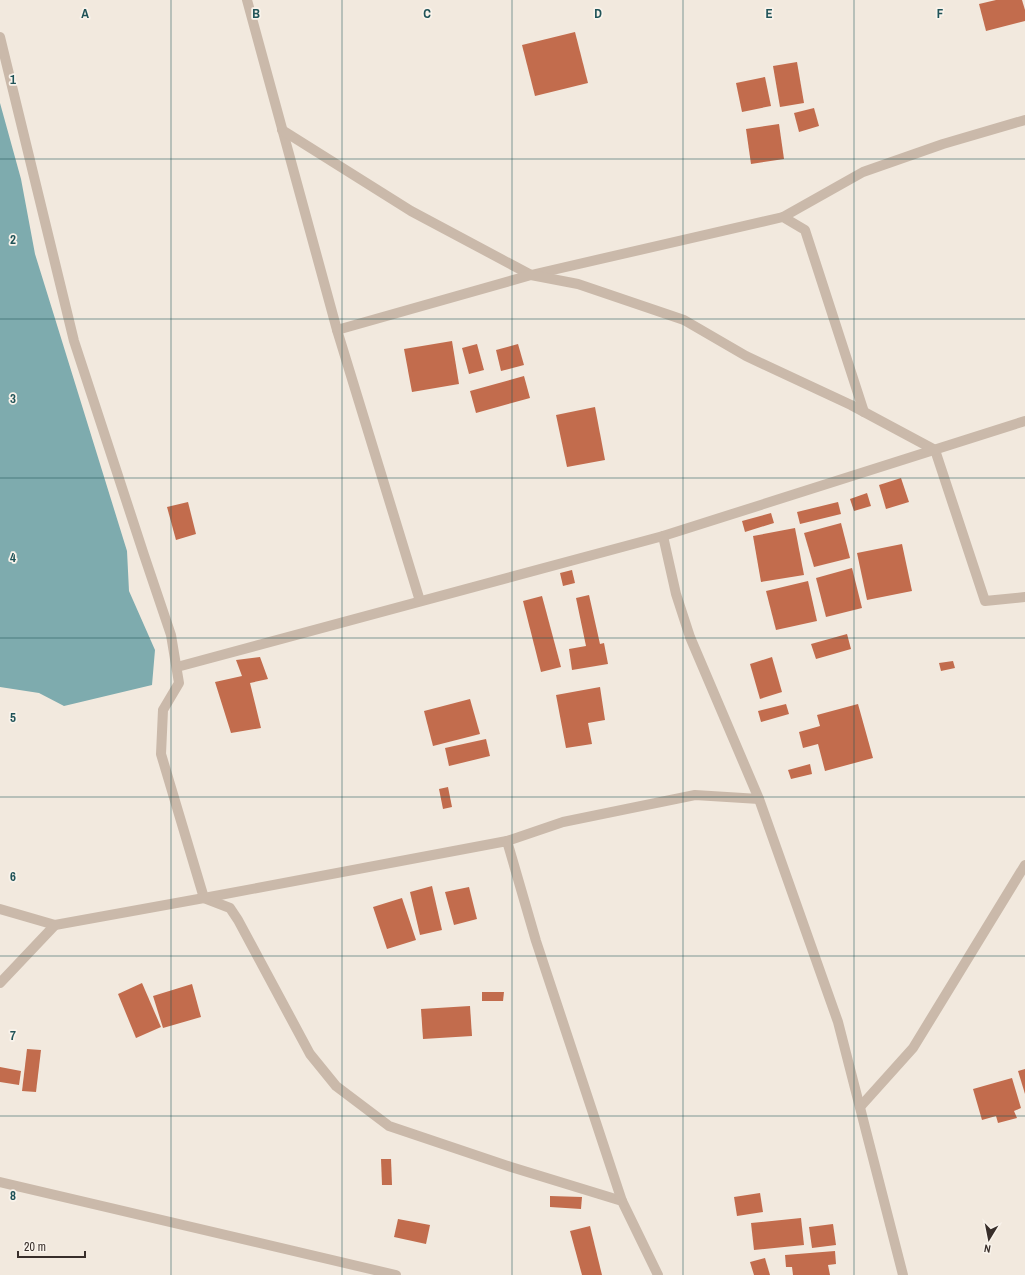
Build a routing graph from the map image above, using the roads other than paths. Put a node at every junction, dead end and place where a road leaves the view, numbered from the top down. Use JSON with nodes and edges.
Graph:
{"nodes":[{"id":1,"x":246,"y":0,"type":"edge"},
{"id":2,"x":0,"y":37,"type":"edge"},
{"id":3,"x":1025,"y":120,"type":"edge"},
{"id":4,"x":282,"y":130,"type":"junction"},
{"id":5,"x":783,"y":217,"type":"junction"},
{"id":6,"x":531,"y":275,"type":"junction"},
{"id":7,"x":337,"y":330,"type":"junction"},
{"id":8,"x":864,"y":412,"type":"junction"},
{"id":9,"x":1025,"y":421,"type":"edge"},
{"id":10,"x":935,"y":450,"type":"junction"},
{"id":11,"x":663,"y":536,"type":"junction"},
{"id":12,"x":1025,"y":597,"type":"edge"},
{"id":13,"x":420,"y":601,"type":"junction"},
{"id":14,"x":177,"y":667,"type":"junction"},
{"id":15,"x":759,"y":799,"type":"junction"},
{"id":16,"x":507,"y":841,"type":"junction"},
{"id":17,"x":1025,"y":865,"type":"edge"},
{"id":18,"x":204,"y":898,"type":"junction"},
{"id":19,"x":0,"y":909,"type":"edge"},
{"id":20,"x":54,"y":925,"type":"junction"},
{"id":21,"x":0,"y":983,"type":"edge"},
{"id":22,"x":860,"y":1107,"type":"junction"},
{"id":23,"x":0,"y":1182,"type":"edge"},
{"id":24,"x":622,"y":1201,"type":"junction"},
{"id":25,"x":396,"y":1275,"type":"edge"},
{"id":26,"x":658,"y":1275,"type":"edge"},
{"id":27,"x":903,"y":1275,"type":"edge"}],
"edges":[{"from":1,"to":4,"type":"street"},
{"from":2,"to":14,"type":"street"},
{"from":3,"to":5,"type":"street"},
{"from":4,"to":6,"type":"street"},
{"from":4,"to":7,"type":"street"},
{"from":5,"to":6,"type":"street"},
{"from":5,"to":8,"type":"street"},
{"from":6,"to":7,"type":"street"},
{"from":6,"to":8,"type":"street"},
{"from":7,"to":13,"type":"street"},
{"from":8,"to":10,"type":"street"},
{"from":9,"to":10,"type":"street"},
{"from":10,"to":11,"type":"street"},
{"from":10,"to":12,"type":"street"},
{"from":11,"to":13,"type":"street"},
{"from":11,"to":15,"type":"street"},
{"from":13,"to":14,"type":"street"},
{"from":14,"to":18,"type":"street"},
{"from":15,"to":16,"type":"street"},
{"from":15,"to":22,"type":"street"},
{"from":16,"to":18,"type":"street"},
{"from":16,"to":24,"type":"street"},
{"from":17,"to":22,"type":"street"},
{"from":18,"to":20,"type":"street"},
{"from":18,"to":24,"type":"street"},
{"from":19,"to":20,"type":"street"},
{"from":20,"to":21,"type":"street"},
{"from":22,"to":27,"type":"street"},
{"from":23,"to":25,"type":"street"},
{"from":24,"to":26,"type":"street"}]}
